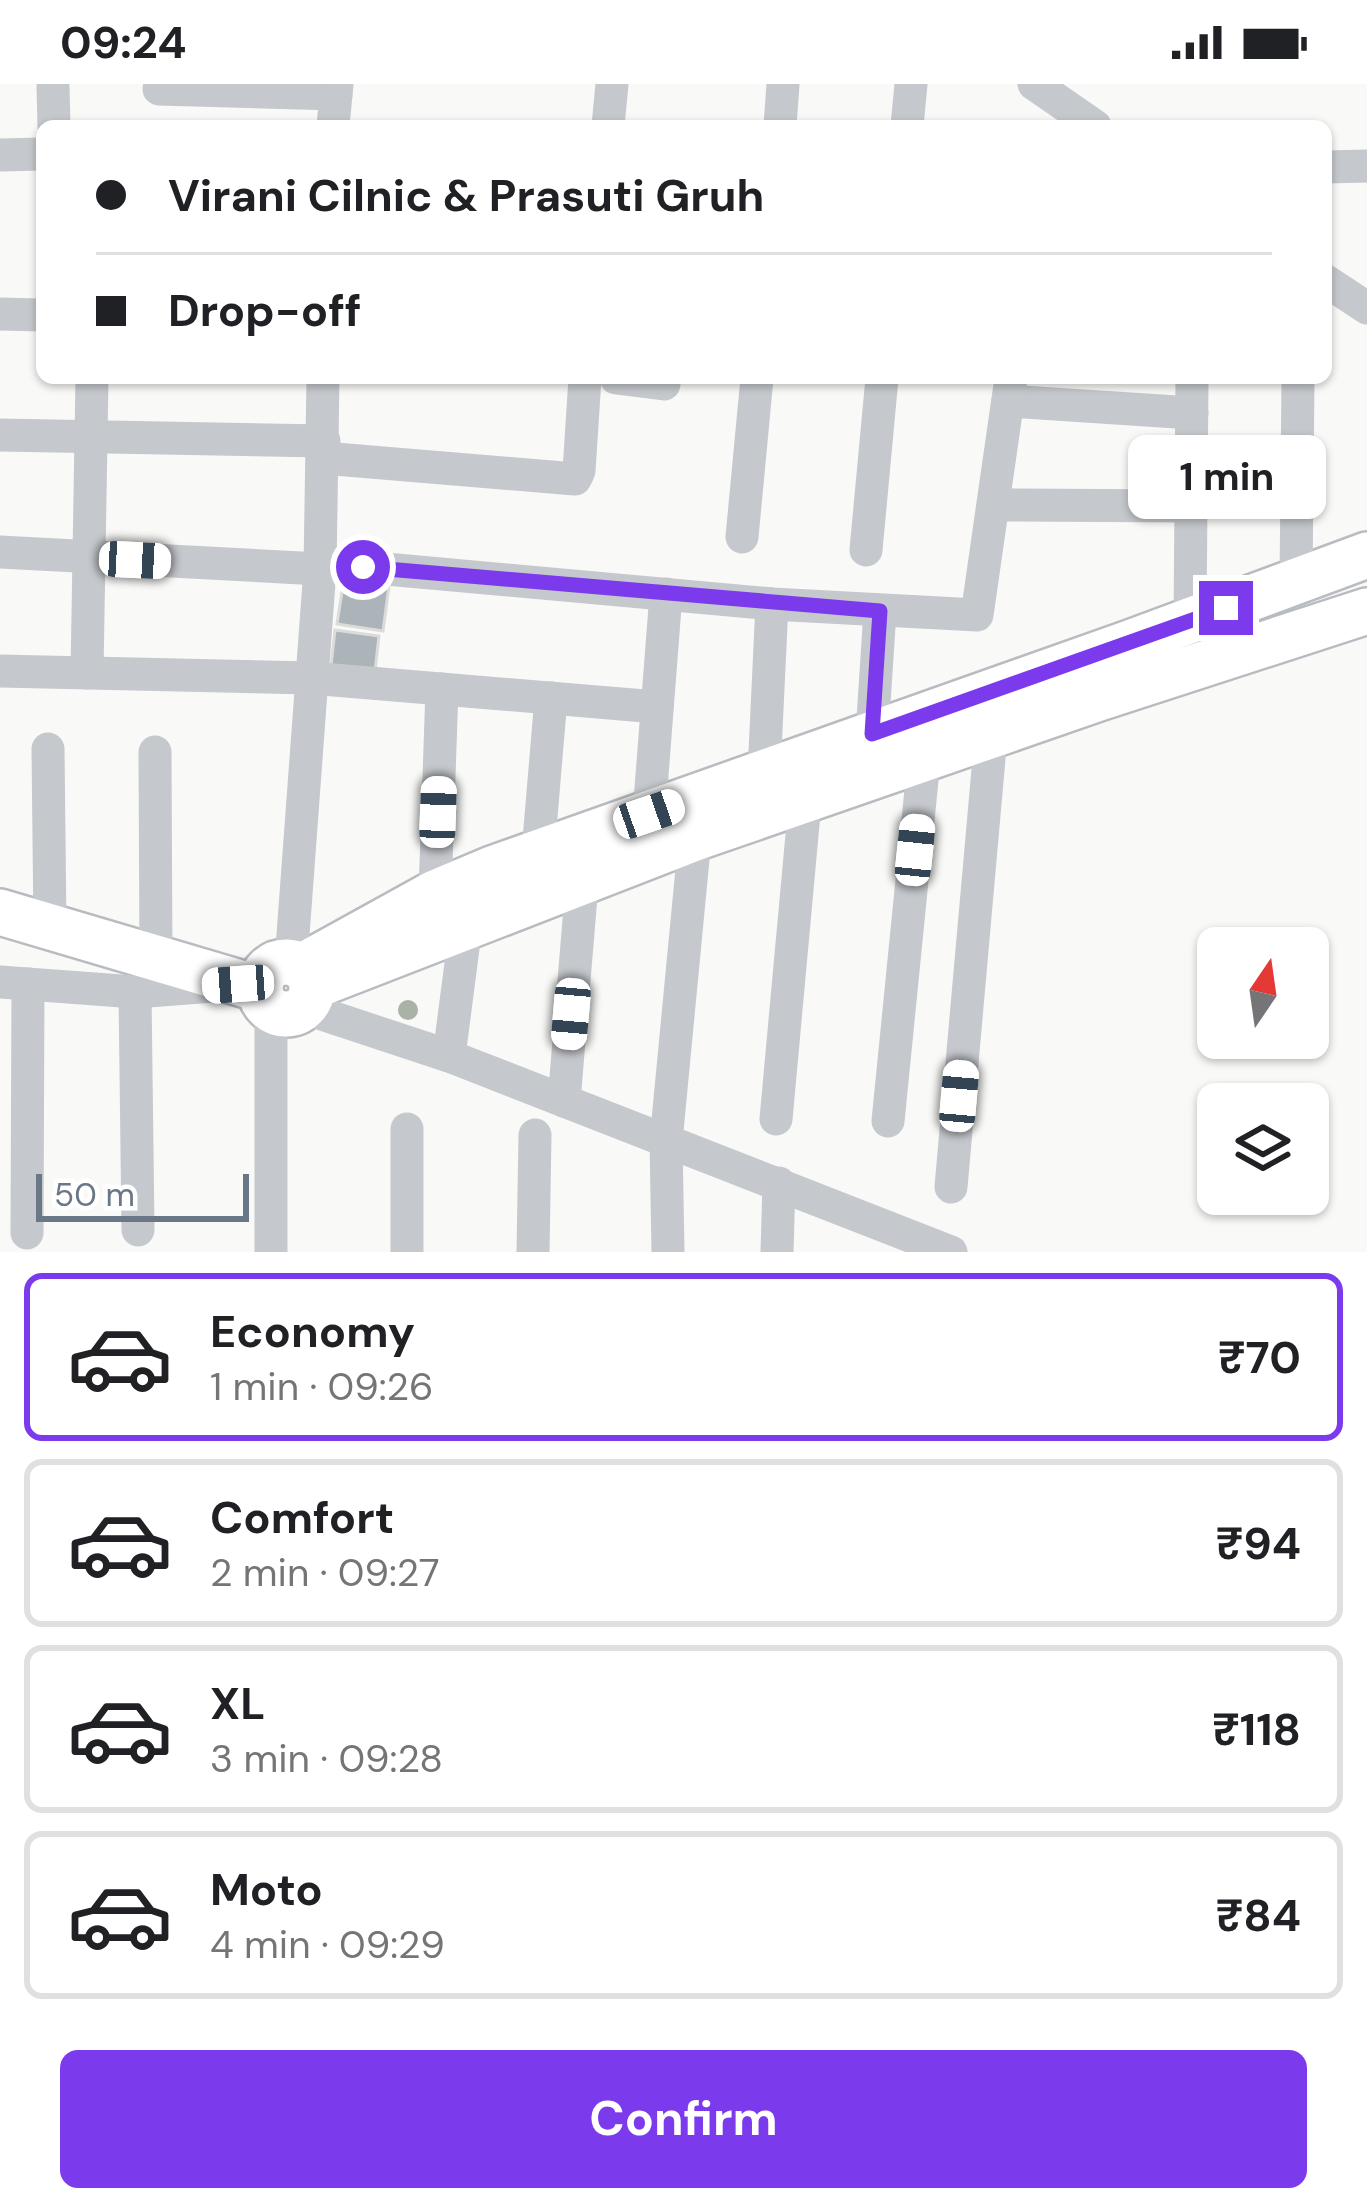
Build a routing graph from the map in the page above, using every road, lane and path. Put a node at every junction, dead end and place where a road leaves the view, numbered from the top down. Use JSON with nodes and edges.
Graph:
{"nodes":[{"id":1,"x":612,"y":84,"type":"edge"},
{"id":2,"x":783,"y":84,"type":"edge"},
{"id":3,"x":911,"y":84,"type":"edge"},
{"id":4,"x":1034,"y":84,"type":"edge"},
{"id":5,"x":53,"y":87,"type":"dead end"},
{"id":6,"x":159,"y":89,"type":"dead end"},
{"id":7,"x":336,"y":101,"type":"edge"},
{"id":8,"x":54,"y":120,"type":"edge"},
{"id":9,"x":609,"y":120,"type":"edge"},
{"id":10,"x":780,"y":120,"type":"edge"},
{"id":11,"x":908,"y":120,"type":"edge"},
{"id":12,"x":1086,"y":120,"type":"edge"},
{"id":13,"x":0,"y":154,"type":"edge"},
{"id":14,"x":36,"y":154,"type":"edge"},
{"id":15,"x":1367,"y":166,"type":"edge"},
{"id":16,"x":1332,"y":167,"type":"edge"},
{"id":17,"x":1332,"y":284,"type":"edge"},
{"id":18,"x":1367,"y":308,"type":"edge"},
{"id":19,"x":0,"y":314,"type":"edge"},
{"id":20,"x":36,"y":315,"type":"edge"},
{"id":21,"x":92,"y":384,"type":"edge"},
{"id":22,"x":322,"y":384,"type":"edge"},
{"id":23,"x":585,"y":384,"type":"edge"},
{"id":24,"x":756,"y":384,"type":"edge"},
{"id":25,"x":881,"y":384,"type":"edge"},
{"id":26,"x":1192,"y":384,"type":"edge"},
{"id":27,"x":1298,"y":384,"type":"edge"},
{"id":28,"x":1010,"y":389,"type":"edge"},
{"id":29,"x":1192,"y":413,"type":"junction"},
{"id":30,"x":0,"y":435,"type":"edge"},
{"id":31,"x":91,"y":438,"type":"junction"},
{"id":32,"x":324,"y":450,"type":"junction"},
{"id":33,"x":994,"y":506,"type":"junction"},
{"id":34,"x":1191,"y":506,"type":"junction"},
{"id":35,"x":742,"y":537,"type":"dead end"},
{"id":36,"x":866,"y":550,"type":"dead end"},
{"id":37,"x":0,"y":552,"type":"edge"},
{"id":38,"x":1367,"y":555,"type":"edge"},
{"id":39,"x":89,"y":557,"type":"junction"},
{"id":40,"x":320,"y":566,"type":"junction"},
{"id":41,"x":1296,"y":581,"type":"junction"},
{"id":42,"x":666,"y":594,"type":"junction"},
{"id":43,"x":772,"y":604,"type":"junction"},
{"id":44,"x":880,"y":611,"type":"junction"},
{"id":45,"x":1367,"y":611,"type":"edge"},
{"id":46,"x":1190,"y":622,"type":"junction"},
{"id":47,"x":0,"y":671,"type":"edge"},
{"id":48,"x":87,"y":673,"type":"junction"},
{"id":49,"x":310,"y":678,"type":"junction"},
{"id":50,"x":1091,"y":679,"type":"junction"},
{"id":51,"x":442,"y":688,"type":"junction"},
{"id":52,"x":551,"y":698,"type":"junction"},
{"id":53,"x":657,"y":707,"type":"junction"},
{"id":54,"x":872,"y":734,"type":"junction"},
{"id":55,"x":991,"y":736,"type":"junction"},
{"id":56,"x":48,"y":748,"type":"dead end"},
{"id":57,"x":155,"y":752,"type":"dead end"},
{"id":58,"x":924,"y":760,"type":"junction"},
{"id":59,"x":764,"y":773,"type":"junction"},
{"id":60,"x":805,"y":802,"type":"junction"},
{"id":61,"x":649,"y":814,"type":"junction"},
{"id":62,"x":695,"y":838,"type":"junction"},
{"id":63,"x":538,"y":852,"type":"junction"},
{"id":64,"x":582,"y":884,"type":"junction"},
{"id":65,"x":434,"y":893,"type":"junction"},
{"id":66,"x":0,"y":912,"type":"edge"},
{"id":67,"x":466,"y":925,"type":"junction"},
{"id":68,"x":50,"y":927,"type":"junction"},
{"id":69,"x":146,"y":976,"type":"junction"},
{"id":70,"x":14,"y":983,"type":"edge"},
{"id":71,"x":283,"y":987,"type":"junction"},
{"id":72,"x":449,"y":1056,"type":"junction"},
{"id":73,"x":564,"y":1101,"type":"junction"},
{"id":74,"x":776,"y":1119,"type":"dead end"},
{"id":75,"x":888,"y":1121,"type":"dead end"},
{"id":76,"x":407,"y":1130,"type":"dead end"},
{"id":77,"x":535,"y":1136,"type":"dead end"},
{"id":78,"x":665,"y":1141,"type":"junction"},
{"id":79,"x":779,"y":1184,"type":"junction"},
{"id":80,"x":951,"y":1186,"type":"dead end"},
{"id":81,"x":138,"y":1230,"type":"dead end"},
{"id":82,"x":27,"y":1233,"type":"dead end"},
{"id":83,"x":882,"y":1239,"type":"edge"},
{"id":84,"x":271,"y":1252,"type":"edge"},
{"id":85,"x":407,"y":1252,"type":"edge"},
{"id":86,"x":533,"y":1252,"type":"edge"},
{"id":87,"x":668,"y":1252,"type":"edge"},
{"id":88,"x":778,"y":1252,"type":"edge"},
{"id":89,"x":950,"y":1252,"type":"edge"}],
"edges":[{"from":1,"to":9,"type":"street"},
{"from":2,"to":10,"type":"street"},
{"from":3,"to":11,"type":"street"},
{"from":4,"to":12,"type":"street"},
{"from":5,"to":8,"type":"street"},
{"from":6,"to":7,"type":"street"},
{"from":13,"to":14,"type":"street"},
{"from":15,"to":16,"type":"street"},
{"from":17,"to":18,"type":"street"},
{"from":19,"to":20,"type":"street"},
{"from":21,"to":31,"type":"street"},
{"from":22,"to":32,"type":"street"},
{"from":23,"to":32,"type":"street"},
{"from":24,"to":35,"type":"street"},
{"from":25,"to":36,"type":"street"},
{"from":26,"to":29,"type":"street"},
{"from":27,"to":41,"type":"street"},
{"from":28,"to":29,"type":"street"},
{"from":28,"to":33,"type":"street"},
{"from":29,"to":34,"type":"street"},
{"from":30,"to":31,"type":"street"},
{"from":31,"to":32,"type":"street"},
{"from":31,"to":39,"type":"street"},
{"from":32,"to":40,"type":"street"},
{"from":33,"to":34,"type":"street"},
{"from":33,"to":44,"type":"street"},
{"from":34,"to":46,"type":"street"},
{"from":37,"to":39,"type":"street"},
{"from":38,"to":41,"type":"street"},
{"from":39,"to":40,"type":"street"},
{"from":39,"to":48,"type":"street"},
{"from":40,"to":42,"type":"street"},
{"from":40,"to":49,"type":"street"},
{"from":41,"to":46,"type":"street"},
{"from":42,"to":43,"type":"street"},
{"from":42,"to":53,"type":"street"},
{"from":43,"to":44,"type":"street"},
{"from":43,"to":59,"type":"street"},
{"from":44,"to":54,"type":"street"},
{"from":45,"to":50,"type":"street"},
{"from":46,"to":50,"type":"street"},
{"from":47,"to":48,"type":"street"},
{"from":48,"to":49,"type":"street"},
{"from":49,"to":51,"type":"street"},
{"from":49,"to":71,"type":"street"},
{"from":50,"to":54,"type":"street"},
{"from":50,"to":55,"type":"street"},
{"from":51,"to":52,"type":"street"},
{"from":51,"to":65,"type":"street"},
{"from":52,"to":53,"type":"street"},
{"from":52,"to":63,"type":"street"},
{"from":53,"to":61,"type":"street"},
{"from":54,"to":59,"type":"street"},
{"from":55,"to":58,"type":"street"},
{"from":55,"to":80,"type":"street"},
{"from":56,"to":68,"type":"street"},
{"from":57,"to":69,"type":"street"},
{"from":58,"to":60,"type":"street"},
{"from":58,"to":75,"type":"street"},
{"from":59,"to":61,"type":"street"},
{"from":60,"to":62,"type":"street"},
{"from":60,"to":74,"type":"street"},
{"from":61,"to":63,"type":"street"},
{"from":62,"to":64,"type":"street"},
{"from":62,"to":78,"type":"street"},
{"from":63,"to":65,"type":"street"},
{"from":64,"to":67,"type":"street"},
{"from":64,"to":73,"type":"street"},
{"from":65,"to":71,"type":"street"},
{"from":66,"to":68,"type":"street"},
{"from":67,"to":71,"type":"street"},
{"from":67,"to":72,"type":"street"},
{"from":68,"to":69,"type":"street"},
{"from":69,"to":70,"type":"street"},
{"from":69,"to":71,"type":"street"},
{"from":69,"to":81,"type":"street"},
{"from":70,"to":82,"type":"street"},
{"from":71,"to":72,"type":"street"},
{"from":71,"to":84,"type":"street"},
{"from":72,"to":73,"type":"street"},
{"from":73,"to":78,"type":"street"},
{"from":76,"to":85,"type":"street"},
{"from":77,"to":86,"type":"street"},
{"from":78,"to":79,"type":"street"},
{"from":78,"to":87,"type":"street"},
{"from":79,"to":83,"type":"street"},
{"from":79,"to":88,"type":"street"},
{"from":83,"to":89,"type":"street"}]}
